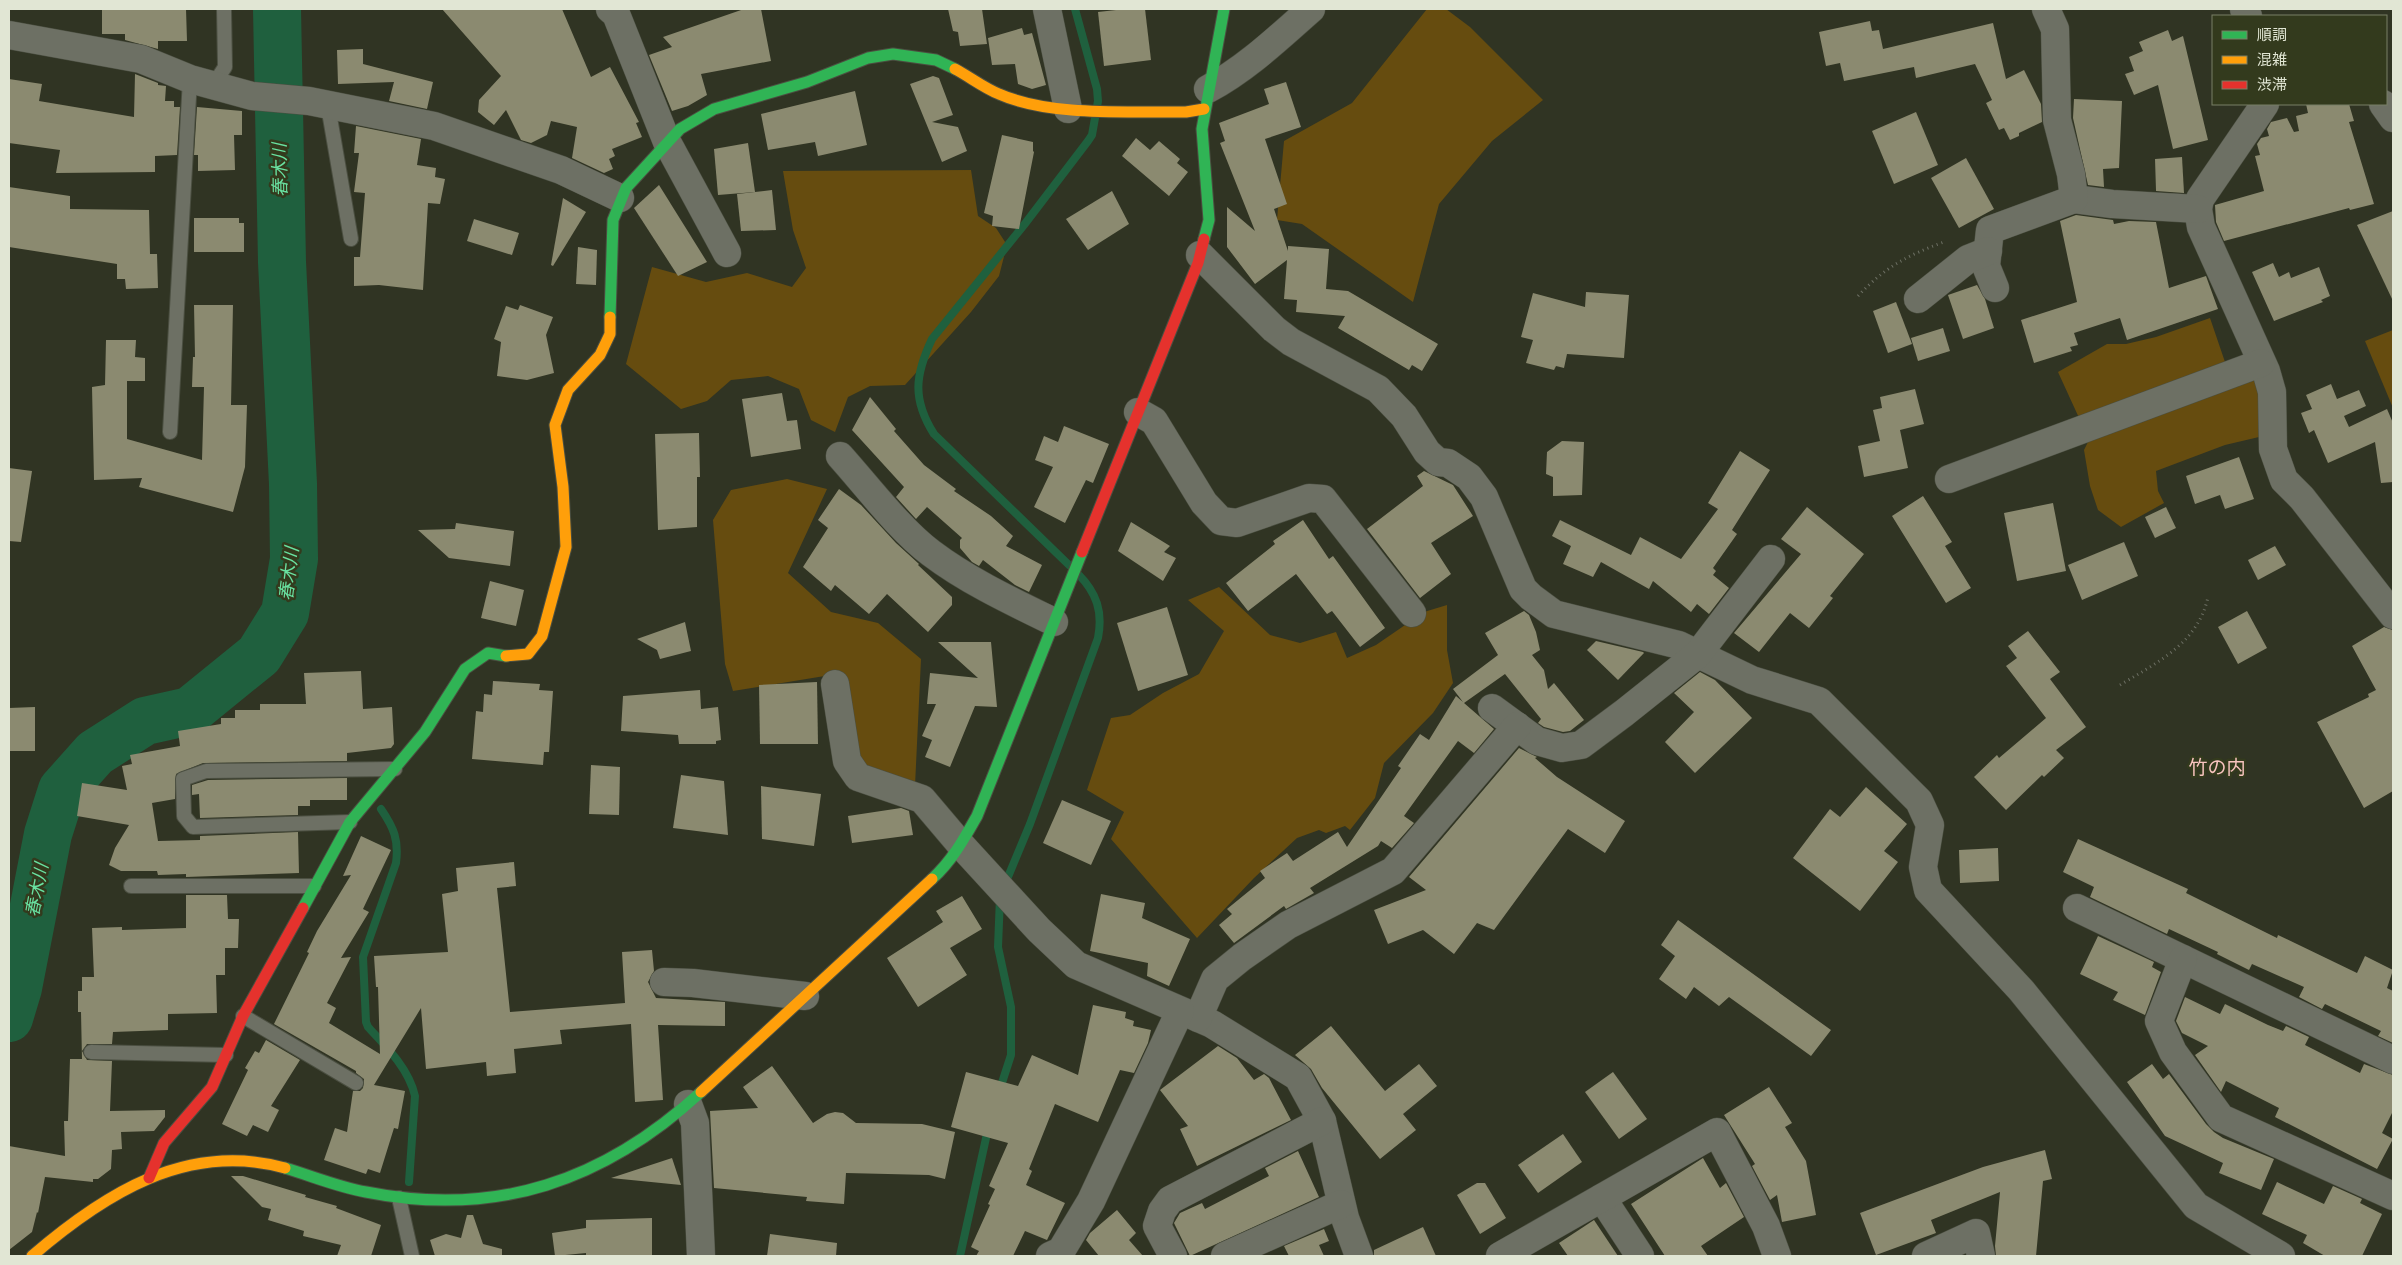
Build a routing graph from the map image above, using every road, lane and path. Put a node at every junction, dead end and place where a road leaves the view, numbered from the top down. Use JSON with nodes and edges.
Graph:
{"nodes":[{"id":1,"x":224,"y":9,"type":"edge"},
{"id":2,"x":610,"y":9,"type":"edge"},
{"id":3,"x":1047,"y":9,"type":"edge"},
{"id":4,"x":1224,"y":9,"type":"edge"},
{"id":5,"x":1311,"y":9,"type":"edge"},
{"id":6,"x":2046,"y":9,"type":"edge"},
{"id":7,"x":9,"y":35,"type":"edge"},
{"id":8,"x":201,"y":83,"type":"junction"},
{"id":9,"x":1206,"y":99,"type":"junction"},
{"id":10,"x":319,"y":104,"type":"junction"},
{"id":11,"x":2265,"y":105,"type":"edge"},
{"id":12,"x":2384,"y":105,"type":"edge"},
{"id":13,"x":1068,"y":109,"type":"junction"},
{"id":14,"x":2393,"y":118,"type":"edge"},
{"id":15,"x":667,"y":142,"type":"junction"},
{"id":16,"x":620,"y":198,"type":"junction"},
{"id":17,"x":2074,"y":199,"type":"junction"},
{"id":18,"x":2198,"y":209,"type":"junction"},
{"id":19,"x":351,"y":240,"type":"dead end"},
{"id":20,"x":1949,"y":240,"type":"dead end"},
{"id":21,"x":1988,"y":251,"type":"junction"},
{"id":22,"x":727,"y":253,"type":"dead end"},
{"id":23,"x":1200,"y":255,"type":"junction"},
{"id":24,"x":1995,"y":288,"type":"dead end"},
{"id":25,"x":1858,"y":296,"type":"dead end"},
{"id":26,"x":1918,"y":299,"type":"dead end"},
{"id":27,"x":2261,"y":363,"type":"junction"},
{"id":28,"x":1138,"y":412,"type":"junction"},
{"id":29,"x":170,"y":432,"type":"dead end"},
{"id":30,"x":840,"y":456,"type":"dead end"},
{"id":31,"x":1949,"y":479,"type":"dead end"},
{"id":32,"x":1771,"y":559,"type":"dead end"},
{"id":33,"x":2208,"y":596,"type":"dead end"},
{"id":34,"x":1412,"y":613,"type":"dead end"},
{"id":35,"x":2393,"y":614,"type":"edge"},
{"id":36,"x":1054,"y":622,"type":"junction"},
{"id":37,"x":1698,"y":654,"type":"junction"},
{"id":38,"x":836,"y":684,"type":"dead end"},
{"id":39,"x":2120,"y":685,"type":"dead end"},
{"id":40,"x":1492,"y":708,"type":"dead end"},
{"id":41,"x":1517,"y":726,"type":"junction"},
{"id":42,"x":396,"y":769,"type":"junction"},
{"id":43,"x":350,"y":822,"type":"junction"},
{"id":44,"x":962,"y":845,"type":"junction"},
{"id":45,"x":131,"y":886,"type":"dead end"},
{"id":46,"x":314,"y":886,"type":"junction"},
{"id":47,"x":2077,"y":908,"type":"dead end"},
{"id":48,"x":2183,"y":959,"type":"junction"},
{"id":49,"x":664,"y":982,"type":"dead end"},
{"id":50,"x":805,"y":996,"type":"junction"},
{"id":51,"x":1189,"y":1014,"type":"junction"},
{"id":52,"x":243,"y":1016,"type":"junction"},
{"id":53,"x":91,"y":1052,"type":"dead end"},
{"id":54,"x":226,"y":1055,"type":"junction"},
{"id":55,"x":2393,"y":1060,"type":"edge"},
{"id":56,"x":356,"y":1082,"type":"dead end"},
{"id":57,"x":688,"y":1104,"type":"junction"},
{"id":58,"x":1322,"y":1121,"type":"junction"},
{"id":59,"x":149,"y":1178,"type":"junction"},
{"id":60,"x":2393,"y":1196,"type":"edge"},
{"id":61,"x":399,"y":1198,"type":"junction"},
{"id":62,"x":1602,"y":1198,"type":"junction"},
{"id":63,"x":1341,"y":1204,"type":"junction"},
{"id":64,"x":1766,"y":1226,"type":"junction"},
{"id":65,"x":32,"y":1256,"type":"edge"},
{"id":66,"x":412,"y":1256,"type":"edge"},
{"id":67,"x":701,"y":1256,"type":"edge"},
{"id":68,"x":1050,"y":1256,"type":"edge"},
{"id":69,"x":1173,"y":1256,"type":"edge"},
{"id":70,"x":1225,"y":1256,"type":"edge"},
{"id":71,"x":1359,"y":1256,"type":"edge"},
{"id":72,"x":1500,"y":1256,"type":"edge"},
{"id":73,"x":1640,"y":1256,"type":"edge"},
{"id":74,"x":1756,"y":1256,"type":"edge"},
{"id":75,"x":1777,"y":1256,"type":"edge"},
{"id":76,"x":1926,"y":1256,"type":"edge"},
{"id":77,"x":1981,"y":1256,"type":"edge"},
{"id":78,"x":2281,"y":1256,"type":"edge"}],
"edges":[{"from":1,"to":8,"type":"lane"},
{"from":2,"to":15,"type":"street"},
{"from":3,"to":13,"type":"street"},
{"from":4,"to":9,"type":"street"},
{"from":5,"to":9,"type":"street"},
{"from":6,"to":17,"type":"street"},
{"from":7,"to":8,"type":"street"},
{"from":8,"to":10,"type":"street"},
{"from":8,"to":29,"type":"lane"},
{"from":9,"to":13,"type":"street"},
{"from":9,"to":23,"type":"street"},
{"from":10,"to":16,"type":"street"},
{"from":10,"to":19,"type":"lane"},
{"from":11,"to":18,"type":"street"},
{"from":12,"to":14,"type":"street"},
{"from":13,"to":15,"type":"street"},
{"from":15,"to":16,"type":"street"},
{"from":15,"to":22,"type":"street"},
{"from":16,"to":42,"type":"street"},
{"from":17,"to":18,"type":"street"},
{"from":17,"to":21,"type":"street"},
{"from":18,"to":27,"type":"street"},
{"from":20,"to":25,"type":"path"},
{"from":21,"to":24,"type":"street"},
{"from":21,"to":26,"type":"street"},
{"from":23,"to":28,"type":"street"},
{"from":23,"to":37,"type":"street"},
{"from":27,"to":31,"type":"street"},
{"from":27,"to":35,"type":"street"},
{"from":28,"to":34,"type":"street"},
{"from":28,"to":36,"type":"street"},
{"from":30,"to":36,"type":"street"},
{"from":32,"to":37,"type":"street"},
{"from":33,"to":39,"type":"path"},
{"from":36,"to":44,"type":"street"},
{"from":37,"to":41,"type":"street"},
{"from":37,"to":78,"type":"street"},
{"from":38,"to":44,"type":"street"},
{"from":40,"to":41,"type":"street"},
{"from":41,"to":51,"type":"street"},
{"from":42,"to":43,"type":"street"},
{"from":42,"to":43,"type":"lane"},
{"from":43,"to":46,"type":"street"},
{"from":44,"to":50,"type":"street"},
{"from":44,"to":51,"type":"street"},
{"from":45,"to":46,"type":"lane"},
{"from":46,"to":52,"type":"street"},
{"from":47,"to":48,"type":"street"},
{"from":48,"to":55,"type":"street"},
{"from":48,"to":60,"type":"street"},
{"from":49,"to":50,"type":"street"},
{"from":50,"to":57,"type":"street"},
{"from":51,"to":58,"type":"street"},
{"from":51,"to":68,"type":"street"},
{"from":52,"to":54,"type":"street"},
{"from":52,"to":56,"type":"lane"},
{"from":53,"to":54,"type":"lane"},
{"from":54,"to":59,"type":"street"},
{"from":57,"to":61,"type":"street"},
{"from":57,"to":67,"type":"street"},
{"from":58,"to":63,"type":"street"},
{"from":58,"to":69,"type":"street"},
{"from":59,"to":61,"type":"street"},
{"from":59,"to":65,"type":"street"},
{"from":61,"to":66,"type":"lane"},
{"from":62,"to":64,"type":"street"},
{"from":62,"to":72,"type":"street"},
{"from":62,"to":73,"type":"street"},
{"from":63,"to":70,"type":"street"},
{"from":63,"to":71,"type":"street"},
{"from":64,"to":74,"type":"street"},
{"from":64,"to":75,"type":"street"},
{"from":76,"to":77,"type":"street"}]}
